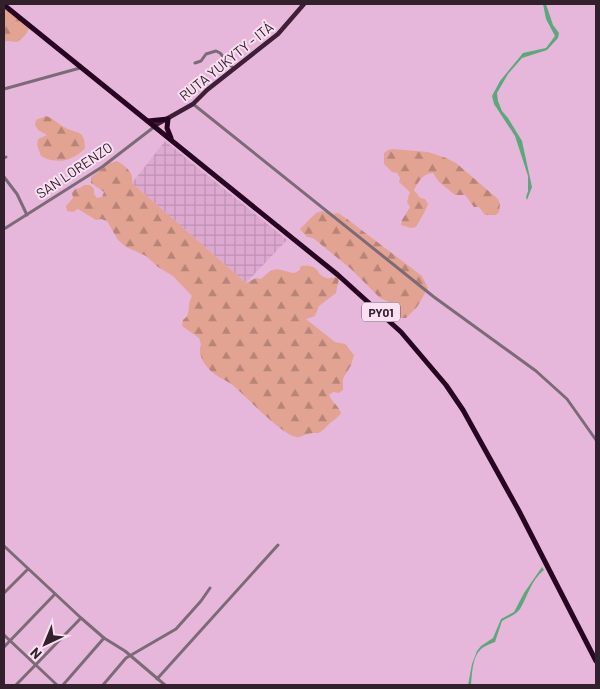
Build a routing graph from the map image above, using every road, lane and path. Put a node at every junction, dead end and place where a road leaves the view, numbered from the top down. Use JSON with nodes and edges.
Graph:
{"nodes":[{"id":1,"x":304,"y":4,"type":"edge"},
{"id":2,"x":4,"y":5,"type":"edge"},
{"id":3,"x":195,"y":63,"type":"dead end"},
{"id":4,"x":81,"y":68,"type":"junction"},
{"id":5,"x":234,"y":70,"type":"junction"},
{"id":6,"x":4,"y":89,"type":"edge"},
{"id":7,"x":193,"y":104,"type":"junction"},
{"id":8,"x":168,"y":119,"type":"junction"},
{"id":9,"x":148,"y":121,"type":"junction"},
{"id":10,"x":154,"y":126,"type":"junction"},
{"id":11,"x":172,"y":140,"type":"junction"},
{"id":12,"x":4,"y":177,"type":"edge"},
{"id":13,"x":27,"y":215,"type":"junction"},
{"id":14,"x":4,"y":229,"type":"edge"},
{"id":15,"x":596,"y":440,"type":"edge"},
{"id":16,"x":278,"y":545,"type":"dead end"},
{"id":17,"x":4,"y":546,"type":"edge"},
{"id":18,"x":28,"y":569,"type":"junction"},
{"id":19,"x":210,"y":588,"type":"dead end"},
{"id":20,"x":4,"y":593,"type":"edge"},
{"id":21,"x":55,"y":594,"type":"junction"},
{"id":22,"x":81,"y":618,"type":"junction"},
{"id":23,"x":4,"y":635,"type":"edge"},
{"id":24,"x":104,"y":638,"type":"junction"},
{"id":25,"x":10,"y":640,"type":"junction"},
{"id":26,"x":4,"y":647,"type":"edge"},
{"id":27,"x":130,"y":655,"type":"junction"},
{"id":28,"x":596,"y":661,"type":"edge"},
{"id":29,"x":35,"y":665,"type":"junction"},
{"id":30,"x":157,"y":679,"type":"junction"},
{"id":31,"x":16,"y":685,"type":"edge"},
{"id":32,"x":57,"y":685,"type":"edge"},
{"id":33,"x":63,"y":685,"type":"edge"},
{"id":34,"x":103,"y":685,"type":"edge"},
{"id":35,"x":165,"y":685,"type":"edge"}],
"edges":[{"from":1,"to":5,"type":"main road","name":"RUTA YUKYTY - ITÁ"},
{"from":2,"to":4,"type":"highway","number":"PY01"},
{"from":3,"to":5,"type":"street"},
{"from":4,"to":6,"type":"street"},
{"from":4,"to":9,"type":"highway","number":"PY01"},
{"from":5,"to":7,"type":"main road","name":"RUTA YUKYTY - ITÁ"},
{"from":7,"to":8,"type":"main road","name":"RUTA YUKYTY - ITÁ"},
{"from":7,"to":15,"type":"street"},
{"from":8,"to":9,"type":"highway"},
{"from":8,"to":10,"type":"main road","name":"RUTA YUKYTY - ITÁ"},
{"from":8,"to":11,"type":"highway"},
{"from":9,"to":10,"type":"highway","number":"PY01"},
{"from":10,"to":11,"type":"highway","number":"PY01"},
{"from":10,"to":13,"type":"street","name":"SAN LORENZO"},
{"from":11,"to":28,"type":"highway","number":"PY01"},
{"from":12,"to":13,"type":"street"},
{"from":13,"to":14,"type":"street","name":"SAN LORENZO"},
{"from":16,"to":30,"type":"street"},
{"from":17,"to":18,"type":"street"},
{"from":18,"to":20,"type":"street"},
{"from":18,"to":21,"type":"street"},
{"from":19,"to":27,"type":"street"},
{"from":21,"to":22,"type":"street"},
{"from":21,"to":25,"type":"street"},
{"from":22,"to":24,"type":"street"},
{"from":22,"to":29,"type":"street"},
{"from":23,"to":25,"type":"street"},
{"from":24,"to":27,"type":"street"},
{"from":24,"to":33,"type":"street"},
{"from":25,"to":26,"type":"street"},
{"from":25,"to":29,"type":"street"},
{"from":27,"to":30,"type":"street"},
{"from":27,"to":34,"type":"street"},
{"from":29,"to":31,"type":"street"},
{"from":29,"to":32,"type":"street"},
{"from":30,"to":35,"type":"street"}]}
